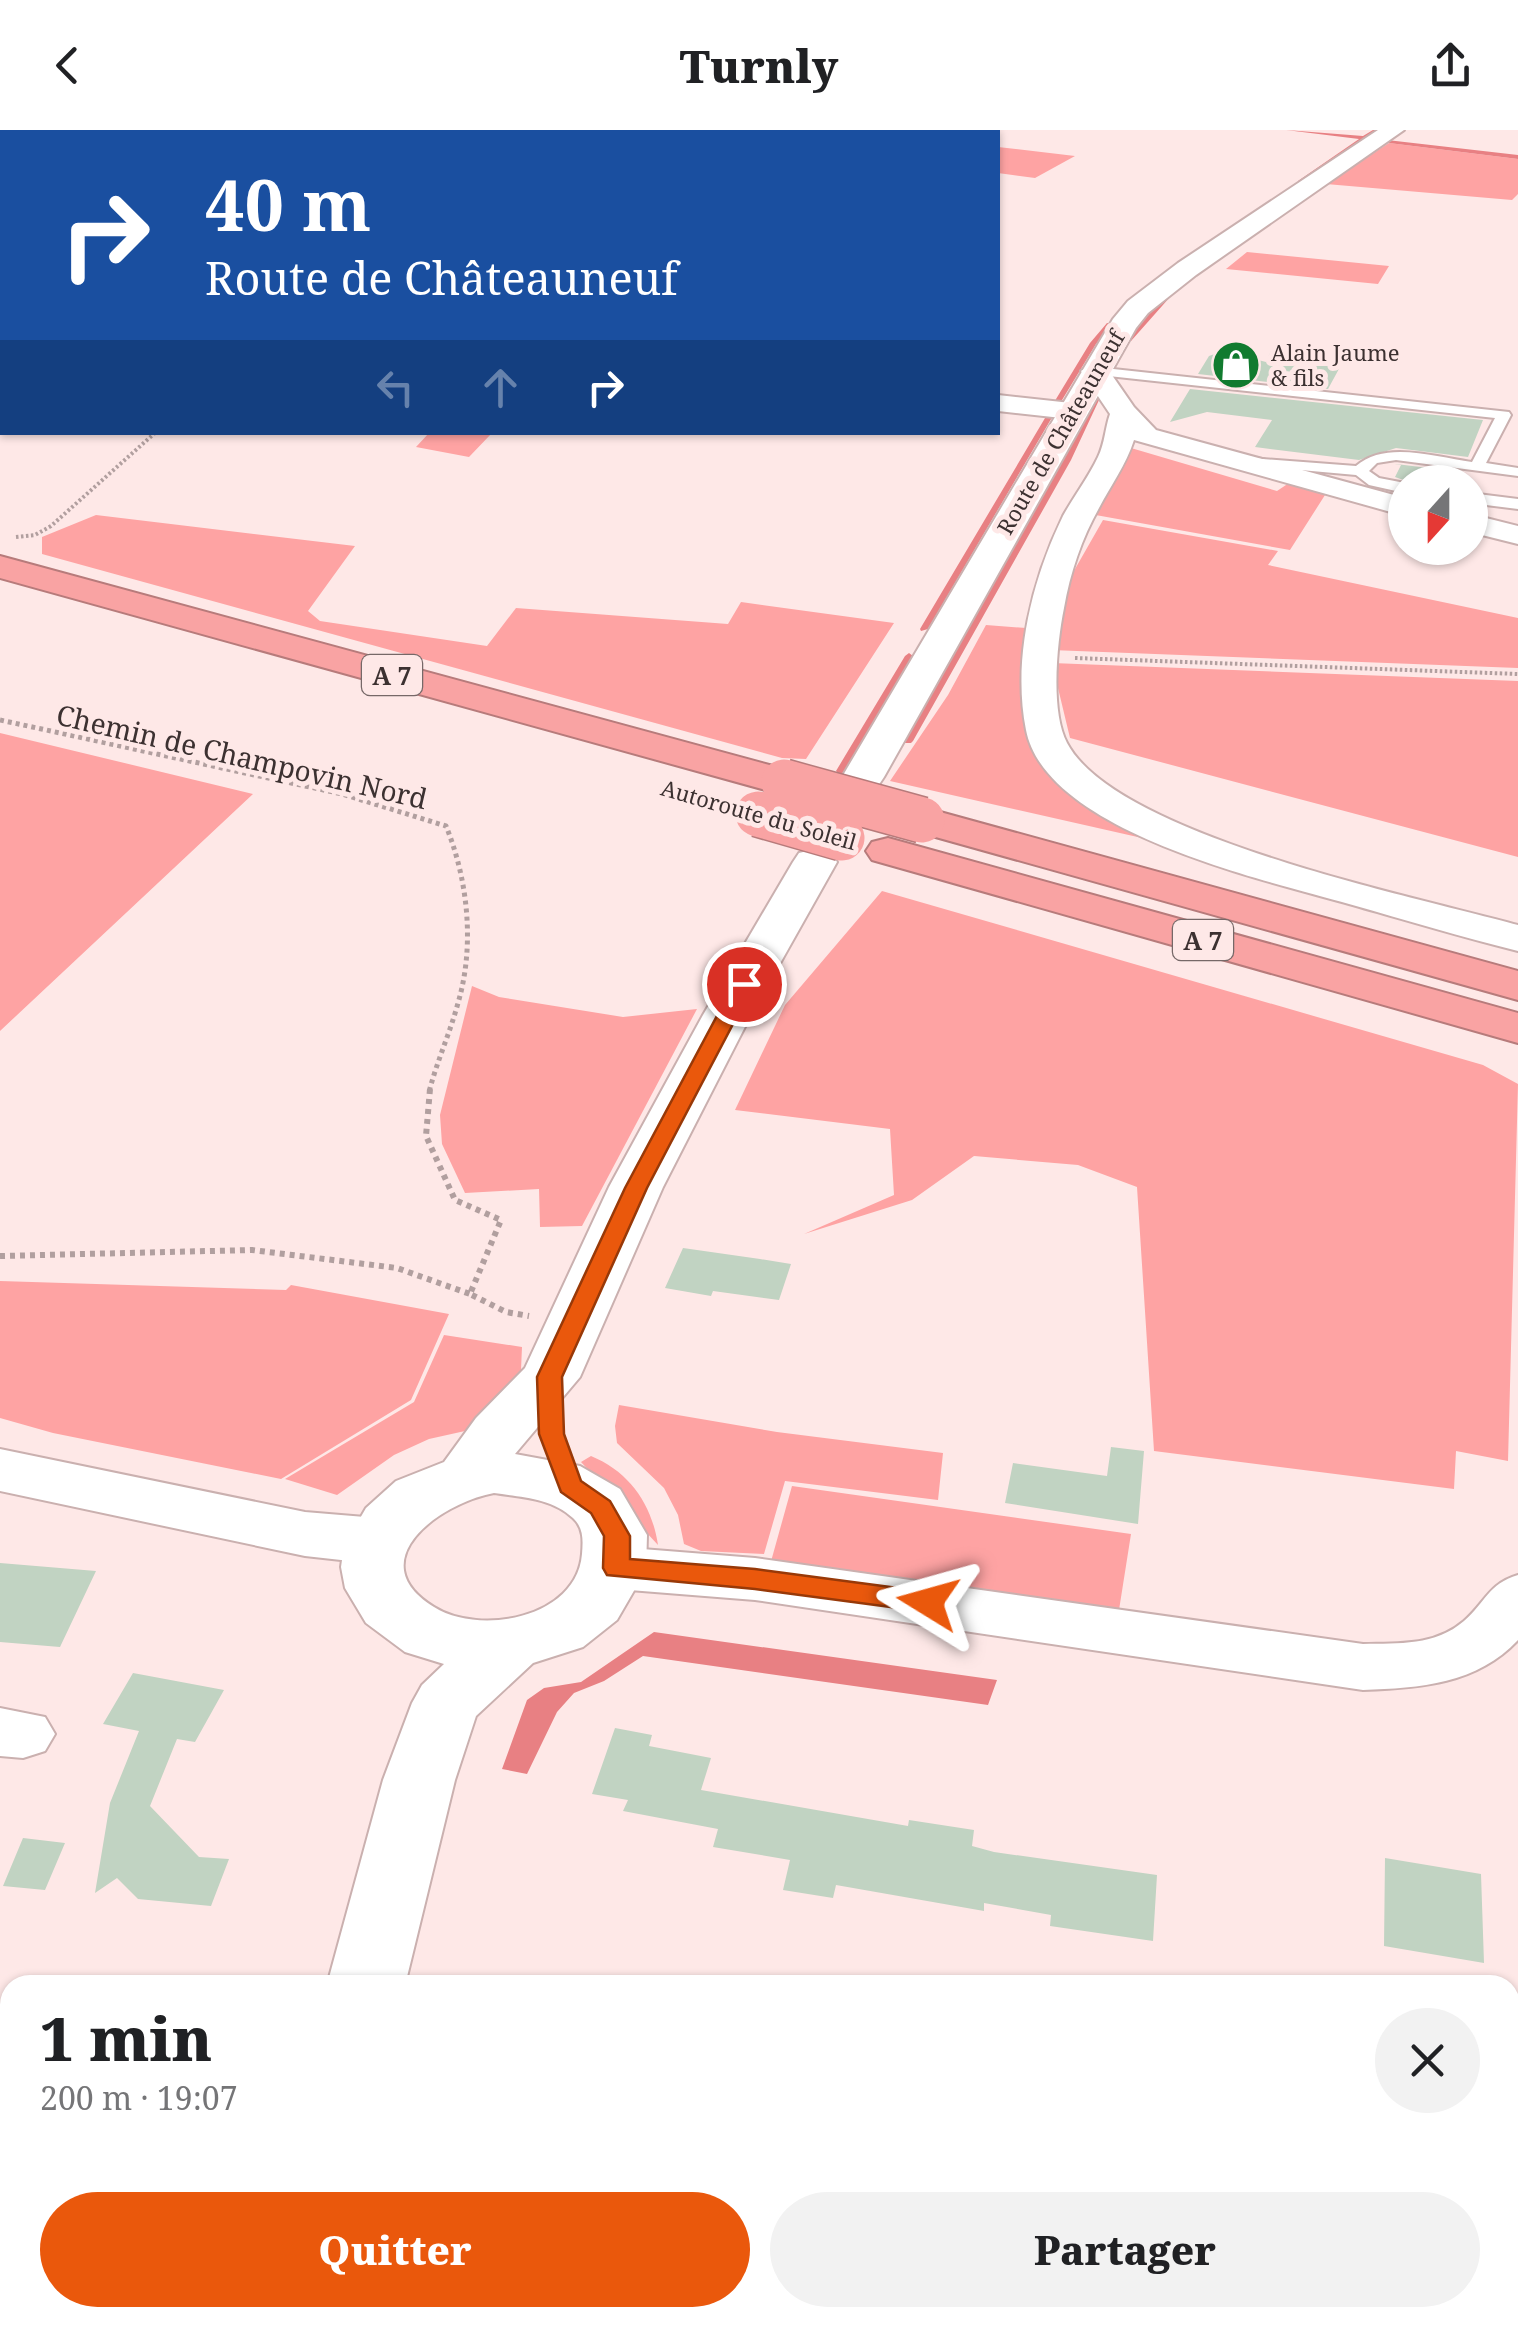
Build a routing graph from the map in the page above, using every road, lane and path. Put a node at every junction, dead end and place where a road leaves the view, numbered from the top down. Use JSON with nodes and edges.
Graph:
{"nodes":[{"id":1,"x":1392,"y":130,"type":"edge"},
{"id":2,"x":1095,"y":371,"type":"junction"},
{"id":3,"x":1000,"y":403,"type":"edge"},
{"id":4,"x":1070,"y":411,"type":"junction"},
{"id":5,"x":1122,"y":418,"type":"junction"},
{"id":6,"x":153,"y":435,"type":"edge"},
{"id":7,"x":1240,"y":460,"type":"junction"},
{"id":8,"x":1468,"y":465,"type":"edge"},
{"id":9,"x":1477,"y":465,"type":"edge"},
{"id":10,"x":1488,"y":468,"type":"edge"},
{"id":11,"x":1360,"y":472,"type":"junction"},
{"id":12,"x":1518,"y":472,"type":"edge"},
{"id":13,"x":1388,"y":485,"type":"edge"},
{"id":14,"x":1488,"y":500,"type":"edge"},
{"id":15,"x":1388,"y":502,"type":"edge"},
{"id":16,"x":1518,"y":504,"type":"edge"},
{"id":17,"x":1488,"y":528,"type":"edge"},
{"id":18,"x":1518,"y":535,"type":"edge"},
{"id":19,"x":5,"y":552,"type":"edge"},
{"id":20,"x":0,"y":600,"type":"edge"},
{"id":21,"x":1039,"y":657,"type":"junction"},
{"id":22,"x":1518,"y":674,"type":"edge"},
{"id":23,"x":0,"y":720,"type":"edge"},
{"id":24,"x":864,"y":777,"type":"dead end"},
{"id":25,"x":663,"y":788,"type":"dead end"},
{"id":26,"x":905,"y":836,"type":"junction"},
{"id":27,"x":815,"y":862,"type":"dead end"},
{"id":28,"x":1518,"y":938,"type":"edge"},
{"id":29,"x":1518,"y":986,"type":"edge"},
{"id":30,"x":1518,"y":1028,"type":"edge"},
{"id":31,"x":0,"y":1256,"type":"edge"},
{"id":32,"x":470,"y":1294,"type":"junction"},
{"id":33,"x":575,"y":1323,"type":"junction"},
{"id":34,"x":550,"y":1377,"type":"junction"},
{"id":35,"x":0,"y":1470,"type":"edge"},
{"id":36,"x":467,"y":1476,"type":"junction"},
{"id":37,"x":570,"y":1486,"type":"junction"},
{"id":38,"x":377,"y":1541,"type":"junction"},
{"id":39,"x":617,"y":1568,"type":"junction"},
{"id":40,"x":1518,"y":1597,"type":"edge"},
{"id":41,"x":408,"y":1625,"type":"junction"},
{"id":42,"x":511,"y":1644,"type":"junction"},
{"id":43,"x":446,"y":1702,"type":"junction"},
{"id":44,"x":369,"y":1975,"type":"edge"}],
"edges":[{"from":1,"to":2,"type":"main road","name":"Route de Châteauneuf"},
{"from":2,"to":4,"type":"main road","name":"Route de Châteauneuf"},
{"from":2,"to":5,"type":"street"},
{"from":2,"to":9,"type":"lane"},
{"from":3,"to":4,"type":"street"},
{"from":4,"to":24,"type":"main road","name":"Route de Châteauneuf"},
{"from":5,"to":7,"type":"street"},
{"from":5,"to":21,"type":"street"},
{"from":6,"to":19,"type":"path"},
{"from":7,"to":11,"type":"lane"},
{"from":7,"to":15,"type":"street"},
{"from":8,"to":11,"type":"lane"},
{"from":10,"to":12,"type":"lane"},
{"from":11,"to":13,"type":"lane"},
{"from":14,"to":16,"type":"lane"},
{"from":17,"to":18,"type":"street"},
{"from":19,"to":26,"type":"highway","name":"Autoroute du Soleil","number":"A 7","bridge":true},
{"from":20,"to":25,"type":"highway","name":"Autoroute du Soleil","number":"A 7"},
{"from":21,"to":22,"type":"path"},
{"from":21,"to":28,"type":"street"},
{"from":23,"to":32,"type":"path","name":"Chemin de Champovin Nord"},
{"from":26,"to":29,"type":"highway","name":"Autoroute du Soleil","number":"A 7"},
{"from":26,"to":30,"type":"highway","name":"Autoroute du Soleil","number":"A 7"},
{"from":27,"to":33,"type":"main road"},
{"from":31,"to":32,"type":"path"},
{"from":32,"to":33,"type":"path"},
{"from":33,"to":34,"type":"main road"},
{"from":34,"to":36,"type":"main road"},
{"from":34,"to":37,"type":"main road"},
{"from":35,"to":38,"type":"main road"},
{"from":36,"to":37,"type":"main road"},
{"from":36,"to":38,"type":"main road"},
{"from":37,"to":39,"type":"main road"},
{"from":38,"to":41,"type":"main road"},
{"from":39,"to":40,"type":"street"},
{"from":39,"to":42,"type":"main road"},
{"from":41,"to":42,"type":"main road"},
{"from":41,"to":43,"type":"main road"},
{"from":42,"to":43,"type":"main road"},
{"from":43,"to":44,"type":"main road"}]}
